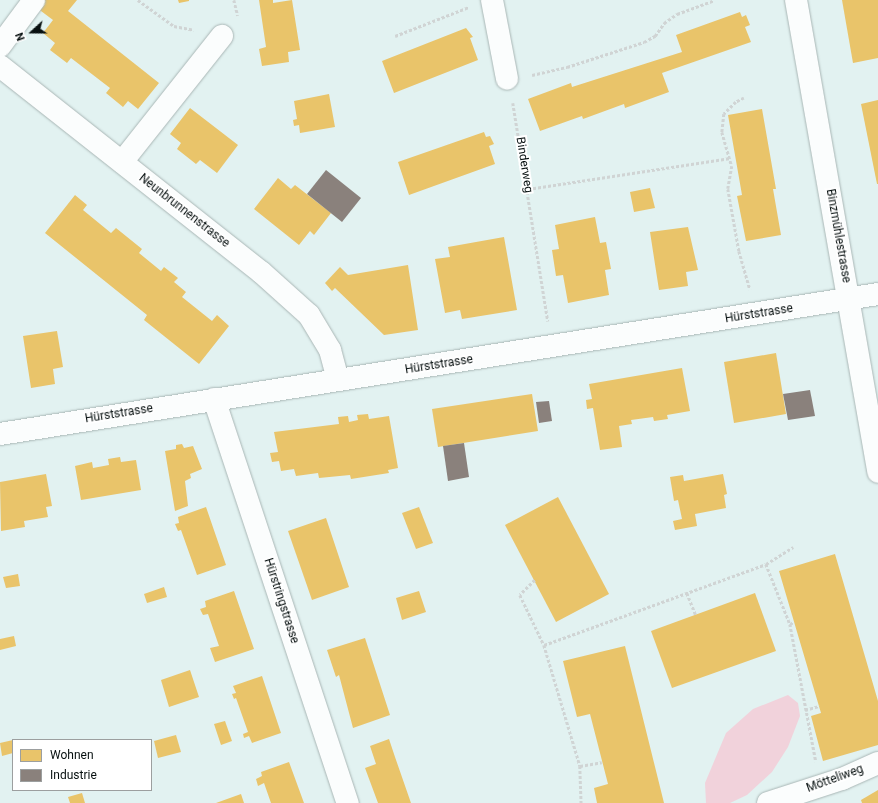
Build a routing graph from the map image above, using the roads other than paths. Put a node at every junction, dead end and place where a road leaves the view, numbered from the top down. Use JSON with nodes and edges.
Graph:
{"nodes":[{"id":1,"x":34,"y":0,"type":"edge"},
{"id":2,"x":796,"y":0,"type":"edge"},
{"id":3,"x":482,"y":3,"type":"edge"},
{"id":4,"x":222,"y":36,"type":"road end"},
{"id":5,"x":0,"y":46,"type":"edge"},
{"id":6,"x":0,"y":66,"type":"edge"},
{"id":7,"x":507,"y":79,"type":"road end"},
{"id":8,"x":122,"y":162,"type":"junction"},
{"id":9,"x":878,"y":294,"type":"edge"},
{"id":10,"x":848,"y":299,"type":"junction"},
{"id":11,"x":338,"y":379,"type":"junction"},
{"id":12,"x":214,"y":399,"type":"junction"},
{"id":13,"x":0,"y":434,"type":"edge"},
{"id":14,"x":878,"y":472,"type":"edge"},
{"id":15,"x":878,"y":763,"type":"edge"},
{"id":16,"x":348,"y":803,"type":"edge"},
{"id":17,"x":768,"y":803,"type":"edge"}],
"edges":[{"from":1,"to":5,"type":"street"},
{"from":2,"to":10,"type":"street","name":"Binzmühlestrasse"},
{"from":3,"to":7,"type":"street"},
{"from":4,"to":8,"type":"street"},
{"from":6,"to":8,"type":"street","name":"Neunbrunnenstrasse"},
{"from":8,"to":11,"type":"street","name":"Neunbrunnenstrasse"},
{"from":9,"to":10,"type":"street","name":"Hürststrasse"},
{"from":10,"to":11,"type":"street","name":"Hürststrasse"},
{"from":10,"to":14,"type":"street","name":"Binzmühlestrasse"},
{"from":11,"to":12,"type":"street","name":"Hürststrasse"},
{"from":12,"to":13,"type":"street","name":"Hürststrasse"},
{"from":12,"to":16,"type":"street","name":"Hürstringstrasse"},
{"from":15,"to":17,"type":"street","name":"Mötteliweg"}]}
